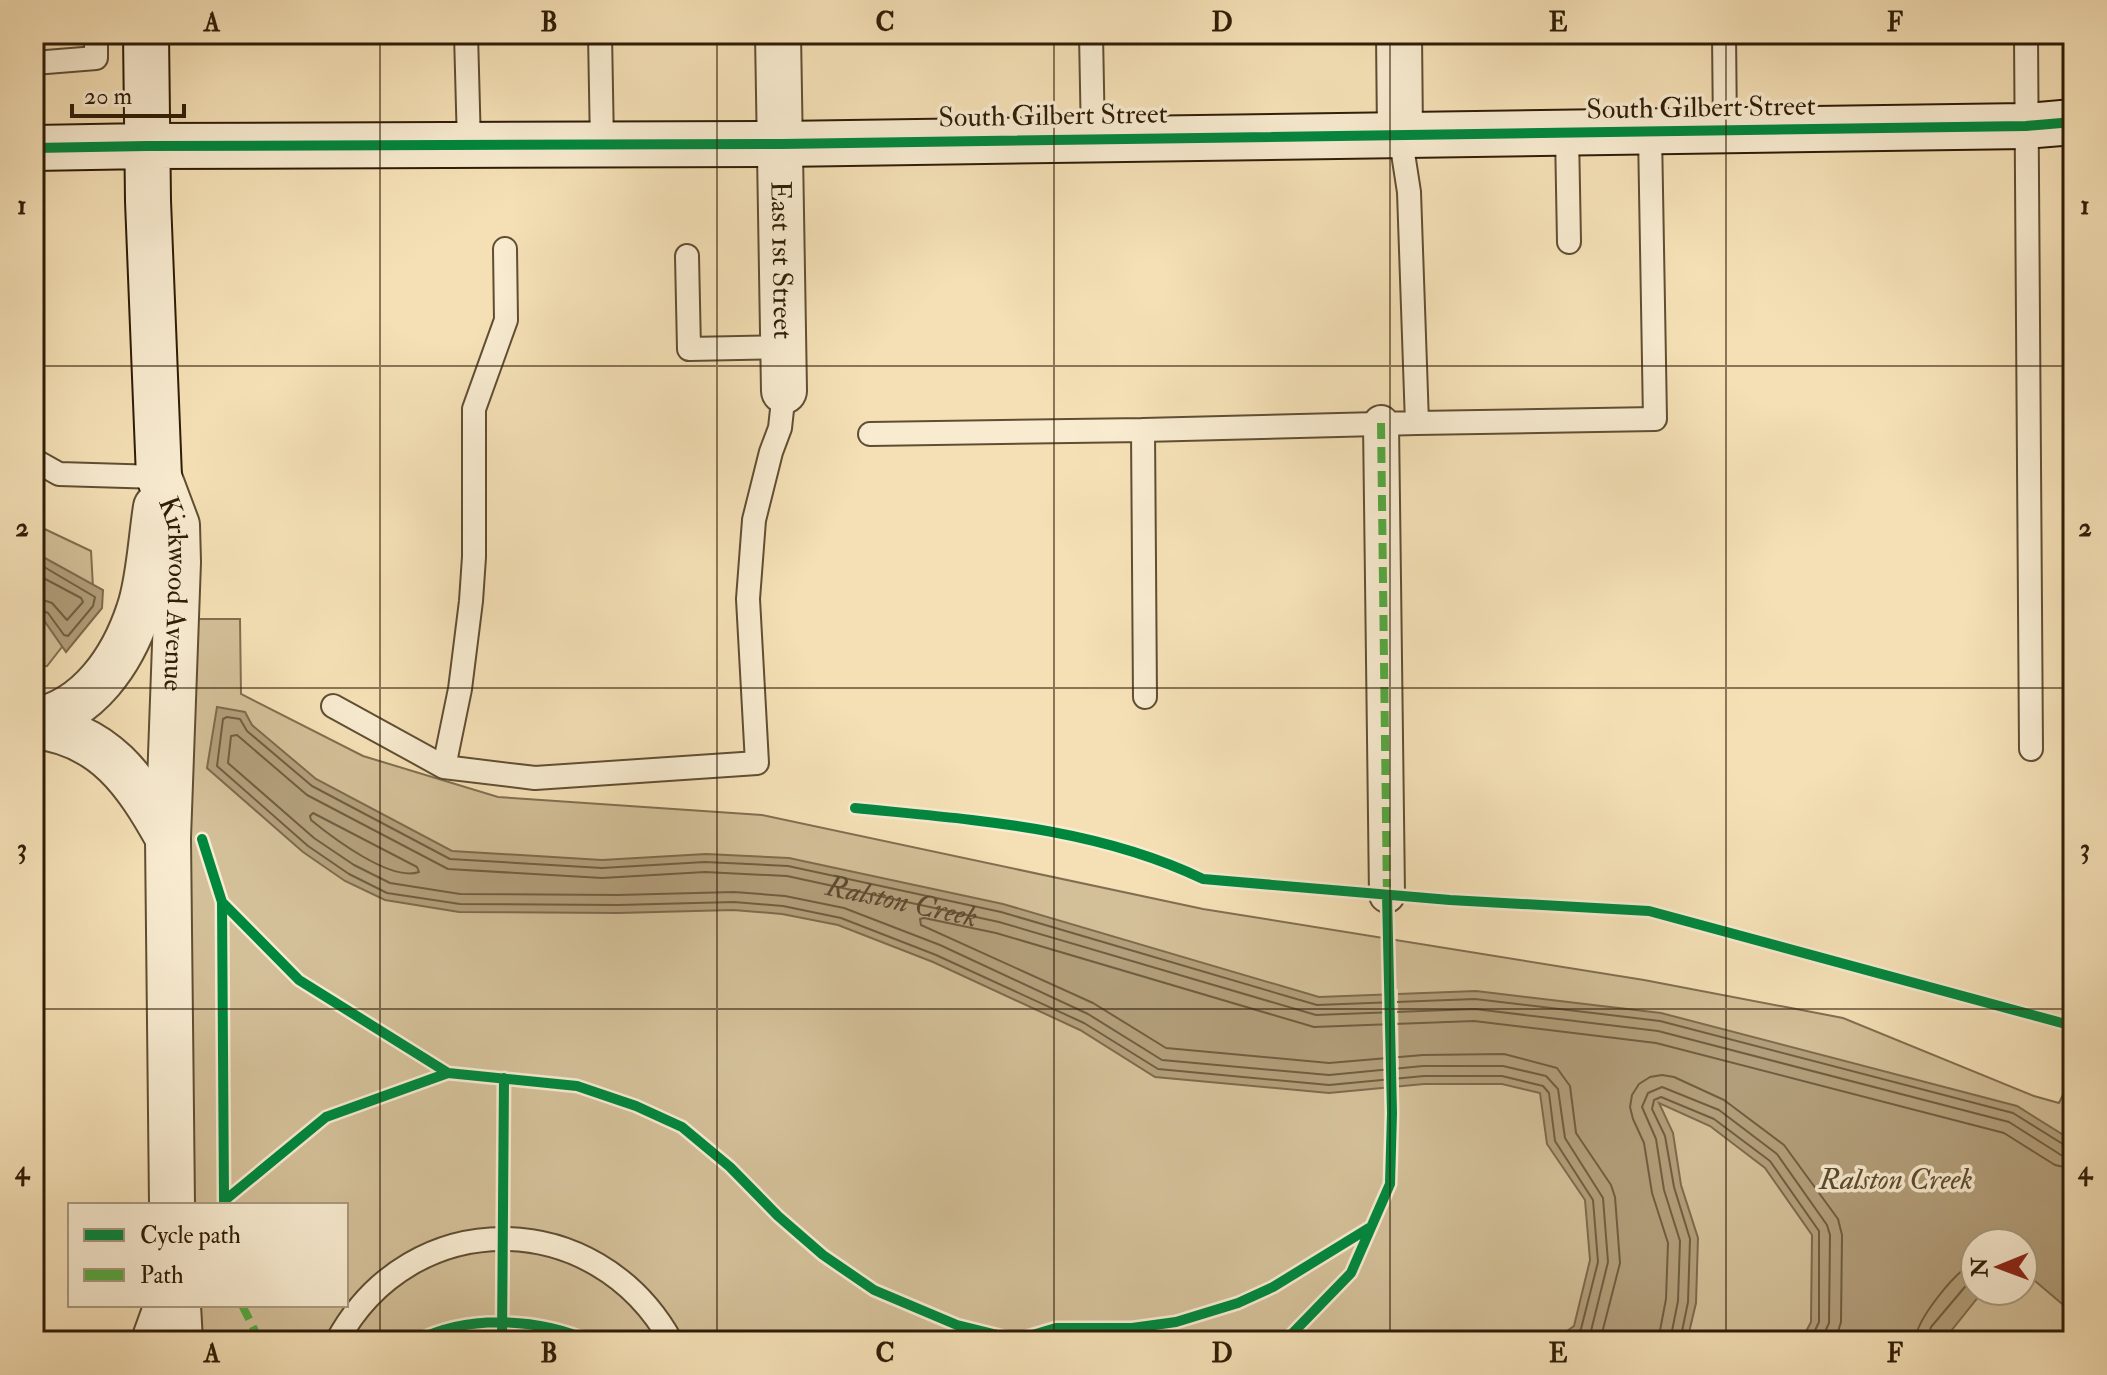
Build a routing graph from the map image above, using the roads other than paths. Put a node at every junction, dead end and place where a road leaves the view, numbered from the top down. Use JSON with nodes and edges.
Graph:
{"nodes":[{"id":1,"x":96,"y":34,"type":"edge"},
{"id":2,"x":146,"y":34,"type":"edge"},
{"id":3,"x":466,"y":34,"type":"edge"},
{"id":4,"x":600,"y":34,"type":"edge"},
{"id":5,"x":778,"y":34,"type":"edge"},
{"id":6,"x":1091,"y":34,"type":"edge"},
{"id":7,"x":1399,"y":34,"type":"edge"},
{"id":8,"x":1724,"y":34,"type":"edge"},
{"id":9,"x":2026,"y":34,"type":"edge"},
{"id":10,"x":34,"y":63,"type":"edge"},
{"id":11,"x":2073,"y":122,"type":"edge"},
{"id":12,"x":2026,"y":126,"type":"junction"},
{"id":13,"x":1725,"y":131,"type":"junction"},
{"id":14,"x":1650,"y":133,"type":"junction"},
{"id":15,"x":1400,"y":134,"type":"junction"},
{"id":16,"x":1567,"y":134,"type":"junction"},
{"id":17,"x":1093,"y":140,"type":"junction"},
{"id":18,"x":781,"y":144,"type":"junction"},
{"id":19,"x":469,"y":145,"type":"junction"},
{"id":20,"x":602,"y":145,"type":"junction"},
{"id":21,"x":147,"y":146,"type":"junction"},
{"id":22,"x":34,"y":148,"type":"edge"},
{"id":23,"x":1569,"y":242,"type":"dead end"},
{"id":24,"x":505,"y":249,"type":"dead end"},
{"id":25,"x":687,"y":256,"type":"dead end"},
{"id":26,"x":784,"y":347,"type":"junction"},
{"id":27,"x":784,"y":391,"type":"joint"},
{"id":28,"x":1381,"y":423,"type":"junction"},
{"id":29,"x":1417,"y":423,"type":"junction"},
{"id":30,"x":1143,"y":430,"type":"junction"},
{"id":31,"x":870,"y":434,"type":"dead end"},
{"id":32,"x":34,"y":460,"type":"edge"},
{"id":33,"x":159,"y":477,"type":"junction"},
{"id":34,"x":1145,"y":697,"type":"dead end"},
{"id":35,"x":333,"y":706,"type":"dead end"},
{"id":36,"x":34,"y":724,"type":"edge"},
{"id":37,"x":2031,"y":749,"type":"dead end"},
{"id":38,"x":444,"y":767,"type":"junction"},
{"id":39,"x":168,"y":838,"type":"junction"},
{"id":40,"x":1387,"y":895,"type":"dead end"},
{"id":41,"x":172,"y":1203,"type":"edge"},
{"id":42,"x":166,"y":1307,"type":"edge"},
{"id":43,"x":189,"y":1307,"type":"edge"},
{"id":44,"x":154,"y":1341,"type":"edge"},
{"id":45,"x":191,"y":1341,"type":"edge"},
{"id":46,"x":337,"y":1341,"type":"edge"},
{"id":47,"x":671,"y":1341,"type":"edge"}],
"edges":[{"from":1,"to":10,"type":"lane"},
{"from":2,"to":21,"type":"main road","name":"Kirkwood Avenue"},
{"from":3,"to":19,"type":"lane"},
{"from":4,"to":20,"type":"lane"},
{"from":5,"to":18,"type":"main road","name":"East 1st Street"},
{"from":6,"to":17,"type":"lane"},
{"from":7,"to":15,"type":"main road"},
{"from":8,"to":13,"type":"lane"},
{"from":9,"to":12,"type":"lane"},
{"from":11,"to":12,"type":"main road","name":"South Gilbert Street"},
{"from":12,"to":13,"type":"main road","name":"South Gilbert Street"},
{"from":12,"to":37,"type":"lane"},
{"from":13,"to":14,"type":"main road","name":"South Gilbert Street"},
{"from":14,"to":16,"type":"main road","name":"South Gilbert Street"},
{"from":14,"to":29,"type":"lane"},
{"from":15,"to":16,"type":"main road","name":"South Gilbert Street"},
{"from":15,"to":17,"type":"main road","name":"South Gilbert Street"},
{"from":15,"to":29,"type":"lane"},
{"from":16,"to":23,"type":"lane"},
{"from":17,"to":18,"type":"main road","name":"South Gilbert Street"},
{"from":18,"to":20,"type":"main road","name":"South Gilbert Street"},
{"from":18,"to":26,"type":"main road","name":"East 1st Street"},
{"from":19,"to":20,"type":"main road","name":"South Gilbert Street"},
{"from":19,"to":21,"type":"main road","name":"South Gilbert Street"},
{"from":21,"to":22,"type":"main road","name":"South Gilbert Street"},
{"from":21,"to":33,"type":"main road","name":"Kirkwood Avenue"},
{"from":24,"to":38,"type":"lane"},
{"from":25,"to":26,"type":"lane"},
{"from":26,"to":27,"type":"main road","name":"East 1st Street"},
{"from":27,"to":38,"type":"lane"},
{"from":28,"to":29,"type":"lane"},
{"from":28,"to":30,"type":"lane"},
{"from":28,"to":40,"type":"street"},
{"from":30,"to":31,"type":"lane"},
{"from":30,"to":34,"type":"lane"},
{"from":32,"to":33,"type":"lane"},
{"from":33,"to":36,"type":"main road"},
{"from":33,"to":39,"type":"main road","name":"Kirkwood Avenue"},
{"from":35,"to":38,"type":"lane"},
{"from":36,"to":39,"type":"main road"},
{"from":39,"to":41,"type":"main road","name":"Kirkwood Avenue"},
{"from":42,"to":44,"type":"main road"},
{"from":43,"to":45,"type":"lane"},
{"from":46,"to":47,"type":"lane"}]}
